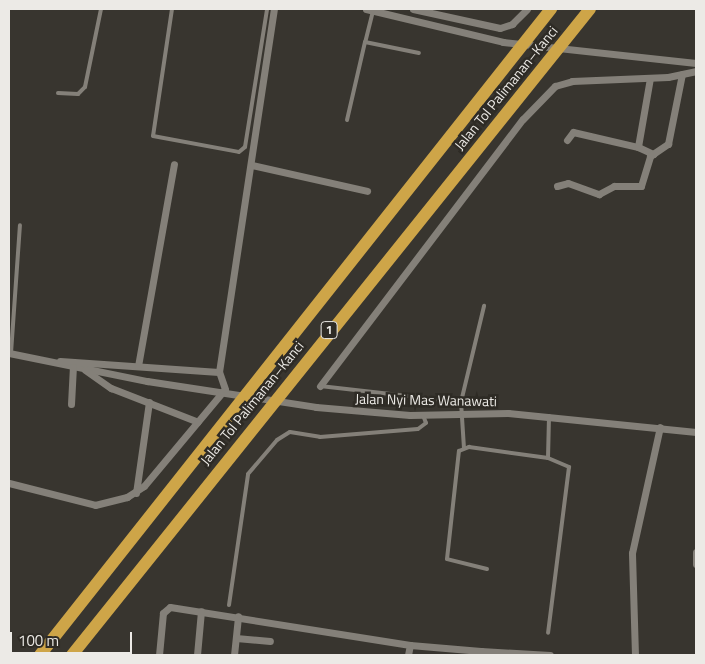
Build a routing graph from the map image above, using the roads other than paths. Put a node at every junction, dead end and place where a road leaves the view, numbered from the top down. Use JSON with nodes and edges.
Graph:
{"nodes":[{"id":1,"x":101,"y":9,"type":"edge"},
{"id":2,"x":172,"y":9,"type":"edge"},
{"id":3,"x":267,"y":9,"type":"edge"},
{"id":4,"x":274,"y":9,"type":"edge"},
{"id":5,"x":413,"y":9,"type":"edge"},
{"id":6,"x":528,"y":9,"type":"edge"},
{"id":7,"x":590,"y":9,"type":"edge"},
{"id":8,"x":370,"y":10,"type":"edge"},
{"id":9,"x":550,"y":10,"type":"edge"},
{"id":10,"x":441,"y":12,"type":"edge"},
{"id":11,"x":365,"y":42,"type":"junction"},
{"id":12,"x":419,"y":53,"type":"dead end"},
{"id":13,"x":696,"y":64,"type":"edge"},
{"id":14,"x":696,"y":71,"type":"edge"},
{"id":15,"x":682,"y":74,"type":"junction"},
{"id":16,"x":650,"y":78,"type":"junction"},
{"id":17,"x":58,"y":93,"type":"dead end"},
{"id":18,"x":347,"y":120,"type":"dead end"},
{"id":19,"x":568,"y":140,"type":"dead end"},
{"id":20,"x":638,"y":147,"type":"junction"},
{"id":21,"x":653,"y":154,"type":"junction"},
{"id":22,"x":174,"y":164,"type":"dead end"},
{"id":23,"x":252,"y":164,"type":"junction"},
{"id":24,"x":557,"y":186,"type":"dead end"},
{"id":25,"x":367,"y":191,"type":"dead end"},
{"id":26,"x":20,"y":225,"type":"dead end"},
{"id":27,"x":484,"y":306,"type":"dead end"},
{"id":28,"x":10,"y":353,"type":"edge"},
{"id":29,"x":49,"y":361,"type":"junction"},
{"id":30,"x":138,"y":366,"type":"junction"},
{"id":31,"x":73,"y":367,"type":"junction"},
{"id":32,"x":84,"y":370,"type":"junction"},
{"id":33,"x":219,"y":372,"type":"junction"},
{"id":34,"x":320,"y":386,"type":"joint"},
{"id":35,"x":149,"y":402,"type":"junction"},
{"id":36,"x":461,"y":402,"type":"junction"},
{"id":37,"x":71,"y":404,"type":"dead end"},
{"id":38,"x":462,"y":413,"type":"junction"},
{"id":39,"x":423,"y":415,"type":"junction"},
{"id":40,"x":549,"y":416,"type":"junction"},
{"id":41,"x":198,"y":422,"type":"junction"},
{"id":42,"x":660,"y":427,"type":"junction"},
{"id":43,"x":696,"y":432,"type":"edge"},
{"id":44,"x":464,"y":448,"type":"junction"},
{"id":45,"x":548,"y":458,"type":"junction"},
{"id":46,"x":9,"y":484,"type":"edge"},
{"id":47,"x":136,"y":493,"type":"junction"},
{"id":48,"x":696,"y":553,"type":"edge"},
{"id":49,"x":696,"y":564,"type":"edge"},
{"id":50,"x":487,"y":569,"type":"dead end"},
{"id":51,"x":229,"y":605,"type":"dead end"},
{"id":52,"x":201,"y":610,"type":"junction"},
{"id":53,"x":238,"y":616,"type":"junction"},
{"id":54,"x":548,"y":633,"type":"dead end"},
{"id":55,"x":236,"y":638,"type":"junction"},
{"id":56,"x":270,"y":641,"type":"dead end"},
{"id":57,"x":410,"y":645,"type":"junction"},
{"id":58,"x":445,"y":646,"type":"junction"},
{"id":59,"x":480,"y":653,"type":"edge"},
{"id":60,"x":521,"y":654,"type":"edge"},
{"id":61,"x":40,"y":655,"type":"edge"},
{"id":62,"x":72,"y":655,"type":"edge"},
{"id":63,"x":159,"y":655,"type":"edge"},
{"id":64,"x":197,"y":655,"type":"edge"},
{"id":65,"x":234,"y":655,"type":"edge"},
{"id":66,"x":408,"y":655,"type":"edge"},
{"id":67,"x":444,"y":655,"type":"edge"},
{"id":68,"x":550,"y":655,"type":"edge"},
{"id":69,"x":635,"y":655,"type":"edge"}],
"edges":[{"from":1,"to":17,"type":"lane"},
{"from":2,"to":3,"type":"lane"},
{"from":4,"to":23,"type":"street"},
{"from":5,"to":10,"type":"street"},
{"from":6,"to":10,"type":"street"},
{"from":7,"to":62,"type":"highway","name":"Jalan Tol Palimanan–Kanci","number":"1"},
{"from":8,"to":11,"type":"lane"},
{"from":8,"to":13,"type":"street"},
{"from":9,"to":61,"type":"highway","name":"Jalan Tol Palimanan–Kanci","number":"1"},
{"from":11,"to":12,"type":"lane"},
{"from":11,"to":18,"type":"lane"},
{"from":14,"to":15,"type":"street"},
{"from":15,"to":16,"type":"street"},
{"from":15,"to":21,"type":"street"},
{"from":16,"to":20,"type":"street"},
{"from":16,"to":34,"type":"street"},
{"from":19,"to":20,"type":"street"},
{"from":20,"to":21,"type":"street"},
{"from":21,"to":24,"type":"street"},
{"from":22,"to":30,"type":"street"},
{"from":23,"to":25,"type":"street"},
{"from":23,"to":33,"type":"street"},
{"from":26,"to":28,"type":"lane"},
{"from":27,"to":36,"type":"lane"},
{"from":28,"to":29,"type":"street","name":"Jalan Nyi Mas Wanawati"},
{"from":29,"to":30,"type":"street"},
{"from":29,"to":31,"type":"street","name":"Jalan Nyi Mas Wanawati"},
{"from":30,"to":33,"type":"street"},
{"from":31,"to":32,"type":"street","name":"Jalan Nyi Mas Wanawati"},
{"from":31,"to":37,"type":"street"},
{"from":32,"to":35,"type":"street"},
{"from":32,"to":39,"type":"street","name":"Jalan Nyi Mas Wanawati"},
{"from":33,"to":41,"type":"street"},
{"from":34,"to":36,"type":"lane"},
{"from":35,"to":41,"type":"street"},
{"from":35,"to":47,"type":"street"},
{"from":36,"to":38,"type":"lane"},
{"from":38,"to":39,"type":"street","name":"Jalan Nyi Mas Wanawati"},
{"from":38,"to":40,"type":"street","name":"Jalan Nyi Mas Wanawati"},
{"from":38,"to":44,"type":"lane"},
{"from":39,"to":51,"type":"lane"},
{"from":40,"to":42,"type":"street","name":"Jalan Nyi Mas Wanawati"},
{"from":40,"to":45,"type":"lane"},
{"from":41,"to":47,"type":"street"},
{"from":42,"to":43,"type":"street","name":"Jalan Nyi Mas Wanawati"},
{"from":42,"to":69,"type":"street"},
{"from":44,"to":45,"type":"lane"},
{"from":44,"to":50,"type":"lane"},
{"from":45,"to":54,"type":"lane"},
{"from":46,"to":47,"type":"street"},
{"from":48,"to":49,"type":"street"},
{"from":52,"to":53,"type":"street"},
{"from":52,"to":63,"type":"street"},
{"from":52,"to":64,"type":"street"},
{"from":53,"to":55,"type":"street"},
{"from":53,"to":57,"type":"street"},
{"from":55,"to":56,"type":"street"},
{"from":55,"to":65,"type":"street"},
{"from":57,"to":58,"type":"street"},
{"from":57,"to":66,"type":"street"},
{"from":58,"to":59,"type":"street"},
{"from":58,"to":67,"type":"street"},
{"from":59,"to":60,"type":"street"},
{"from":60,"to":68,"type":"street"}]}
